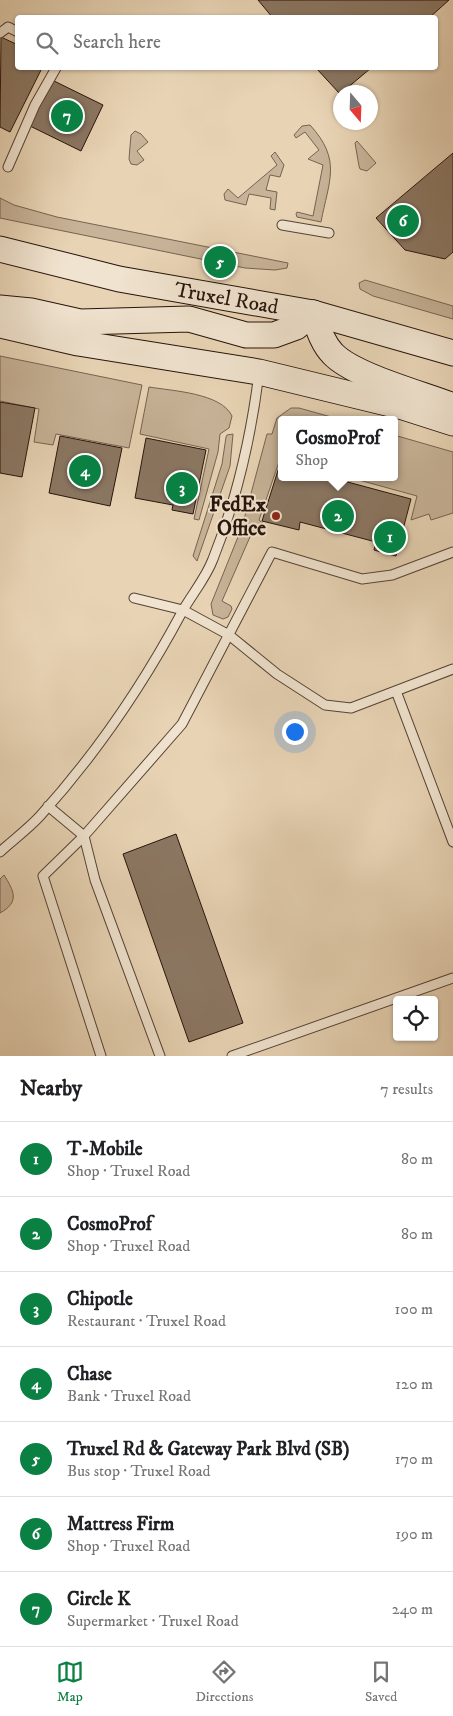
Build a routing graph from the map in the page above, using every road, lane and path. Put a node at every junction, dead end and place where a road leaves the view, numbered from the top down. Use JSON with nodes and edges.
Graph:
{"nodes":[{"id":1,"x":15,"y":30,"type":"edge"},
{"id":2,"x":0,"y":34,"type":"edge"},
{"id":3,"x":55,"y":70,"type":"edge"},
{"id":4,"x":8,"y":167,"type":"dead end"},
{"id":5,"x":282,"y":224,"type":"dead end"},
{"id":6,"x":329,"y":233,"type":"dead end"},
{"id":7,"x":0,"y":249,"type":"edge"},
{"id":8,"x":0,"y":308,"type":"edge"},
{"id":9,"x":313,"y":313,"type":"junction"},
{"id":10,"x":0,"y":325,"type":"edge"},
{"id":11,"x":453,"y":353,"type":"edge"},
{"id":12,"x":260,"y":372,"type":"junction"},
{"id":13,"x":453,"y":406,"type":"edge"},
{"id":14,"x":453,"y":423,"type":"edge"},
{"id":15,"x":453,"y":552,"type":"edge"},
{"id":16,"x":134,"y":598,"type":"dead end"},
{"id":17,"x":183,"y":610,"type":"junction"},
{"id":18,"x":229,"y":635,"type":"junction"},
{"id":19,"x":453,"y":668,"type":"edge"},
{"id":20,"x":396,"y":691,"type":"junction"},
{"id":21,"x":48,"y":806,"type":"junction"},
{"id":22,"x":84,"y":836,"type":"junction"},
{"id":23,"x":453,"y":842,"type":"edge"},
{"id":24,"x":0,"y":852,"type":"edge"},
{"id":25,"x":453,"y":978,"type":"edge"},
{"id":26,"x":101,"y":1056,"type":"edge"},
{"id":27,"x":160,"y":1056,"type":"edge"},
{"id":28,"x":232,"y":1056,"type":"edge"}],
"edges":[{"from":1,"to":2,"type":"lane"},
{"from":3,"to":4,"type":"lane"},
{"from":5,"to":6,"type":"lane"},
{"from":7,"to":9,"type":"main road","name":"Truxel Road"},
{"from":8,"to":9,"type":"main road"},
{"from":9,"to":11,"type":"main road","name":"Truxel Road"},
{"from":9,"to":13,"type":"main road"},
{"from":10,"to":12,"type":"main road"},
{"from":12,"to":14,"type":"main road"},
{"from":12,"to":17,"type":"lane"},
{"from":15,"to":18,"type":"lane"},
{"from":16,"to":17,"type":"lane"},
{"from":17,"to":18,"type":"lane"},
{"from":17,"to":21,"type":"lane"},
{"from":18,"to":20,"type":"lane"},
{"from":18,"to":22,"type":"lane"},
{"from":19,"to":20,"type":"lane"},
{"from":20,"to":23,"type":"lane"},
{"from":21,"to":22,"type":"lane"},
{"from":21,"to":24,"type":"lane"},
{"from":22,"to":26,"type":"lane"},
{"from":22,"to":27,"type":"lane"},
{"from":25,"to":28,"type":"lane"}]}
